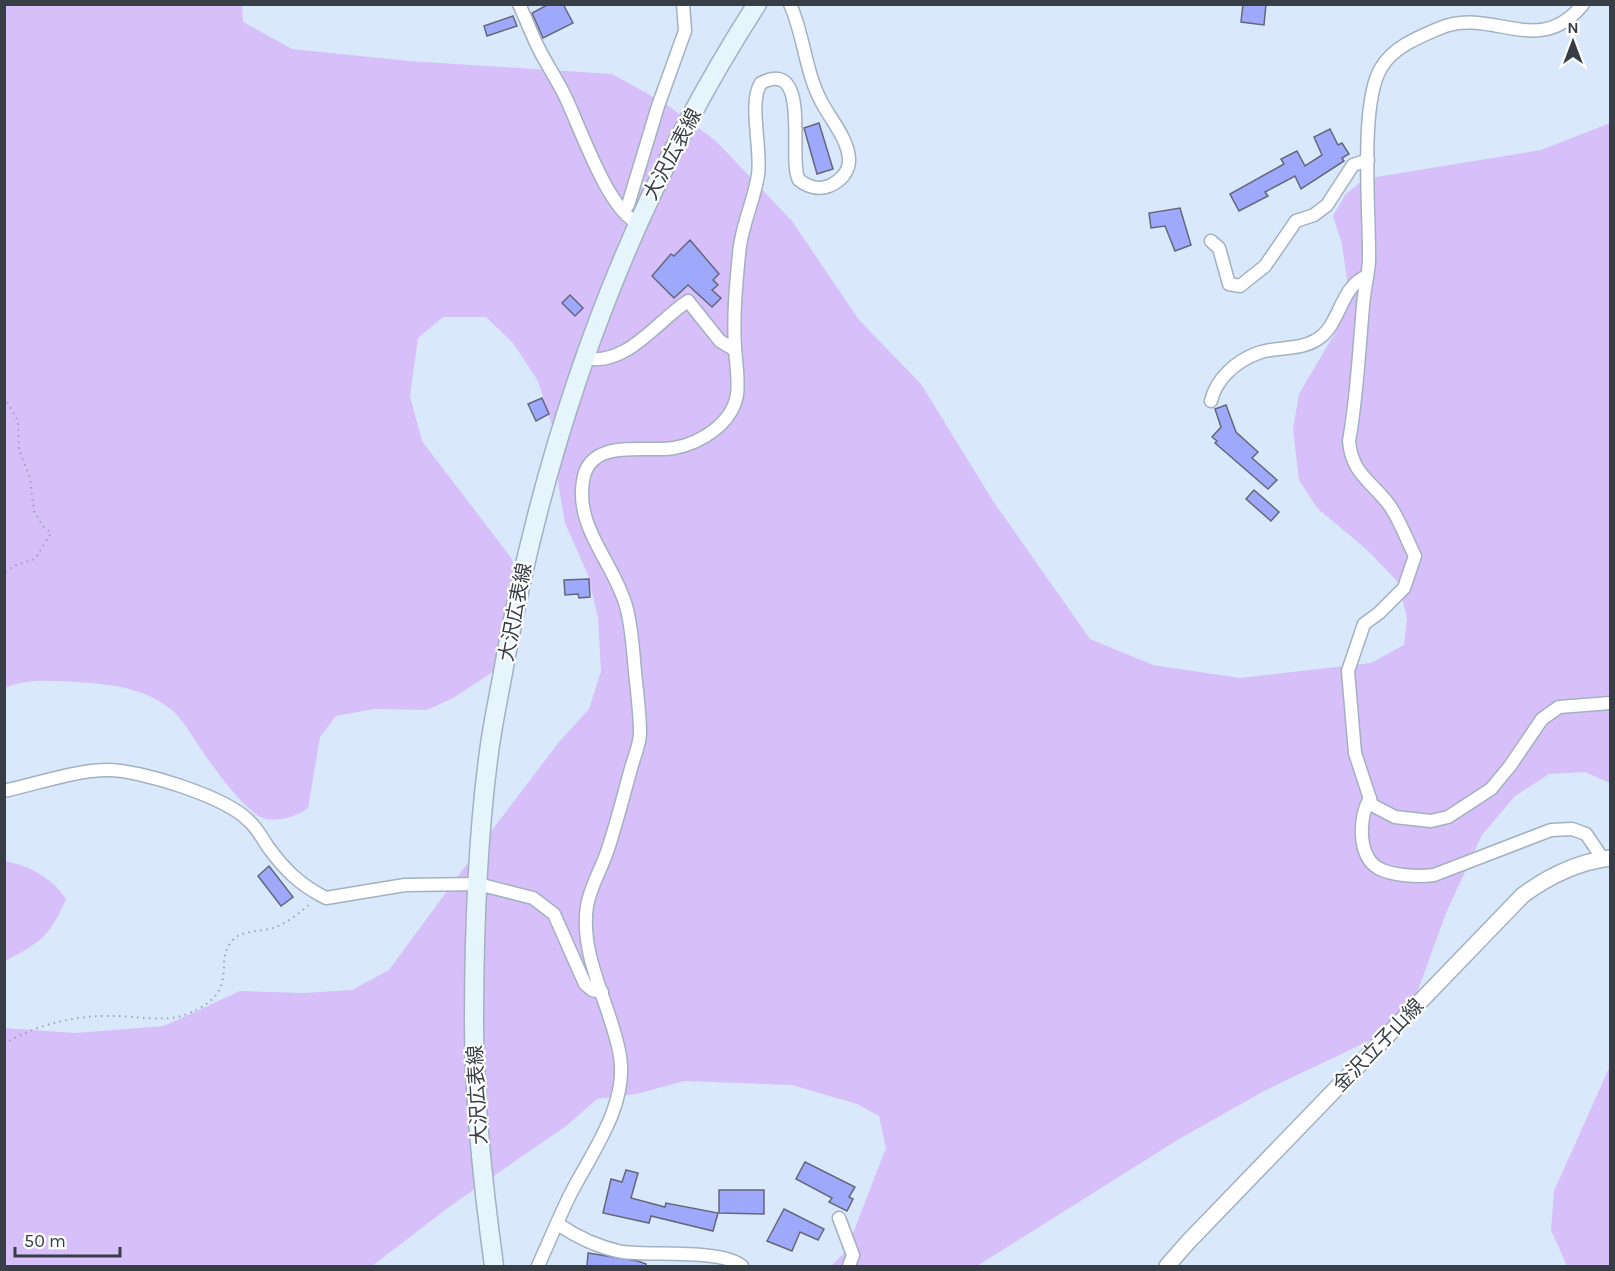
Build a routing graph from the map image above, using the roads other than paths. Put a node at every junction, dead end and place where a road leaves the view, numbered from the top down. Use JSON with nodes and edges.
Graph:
{"nodes":[{"id":1,"x":519,"y":4,"type":"edge"},
{"id":2,"x":683,"y":4,"type":"edge"},
{"id":3,"x":758,"y":4,"type":"edge"},
{"id":4,"x":790,"y":4,"type":"edge"},
{"id":5,"x":1582,"y":4,"type":"edge"},
{"id":6,"x":1368,"y":160,"type":"junction"},
{"id":7,"x":622,"y":212,"type":"junction"},
{"id":8,"x":638,"y":223,"type":"junction"},
{"id":9,"x":1211,"y":241,"type":"dead end"},
{"id":10,"x":1367,"y":276,"type":"junction"},
{"id":11,"x":735,"y":350,"type":"junction"},
{"id":12,"x":584,"y":358,"type":"junction"},
{"id":13,"x":1211,"y":401,"type":"dead end"},
{"id":14,"x":1611,"y":703,"type":"edge"},
{"id":15,"x":4,"y":791,"type":"edge"},
{"id":16,"x":1370,"y":798,"type":"junction"},
{"id":17,"x":1607,"y":858,"type":"edge"},
{"id":18,"x":478,"y":884,"type":"junction"},
{"id":19,"x":602,"y":992,"type":"junction"},
{"id":20,"x":839,"y":1218,"type":"dead end"},
{"id":21,"x":558,"y":1224,"type":"junction"},
{"id":22,"x":494,"y":1266,"type":"edge"},
{"id":23,"x":538,"y":1266,"type":"edge"},
{"id":24,"x":742,"y":1266,"type":"edge"},
{"id":25,"x":849,"y":1266,"type":"edge"},
{"id":26,"x":1167,"y":1266,"type":"edge"}],
"edges":[{"from":1,"to":7,"type":"street"},
{"from":2,"to":7,"type":"street"},
{"from":3,"to":8,"type":"main road","name":"大沢広表線"},
{"from":4,"to":11,"type":"street"},
{"from":5,"to":6,"type":"street"},
{"from":6,"to":9,"type":"street"},
{"from":6,"to":10,"type":"street"},
{"from":7,"to":8,"type":"street"},
{"from":8,"to":12,"type":"main road","name":"大沢広表線"},
{"from":10,"to":13,"type":"street"},
{"from":10,"to":16,"type":"street"},
{"from":11,"to":12,"type":"street"},
{"from":11,"to":19,"type":"street"},
{"from":12,"to":18,"type":"main road","name":"大沢広表線"},
{"from":14,"to":16,"type":"street"},
{"from":15,"to":18,"type":"street"},
{"from":16,"to":17,"type":"street"},
{"from":17,"to":26,"type":"street","name":"金沢立子山線"},
{"from":18,"to":19,"type":"street"},
{"from":18,"to":22,"type":"main road","name":"大沢広表線"},
{"from":19,"to":21,"type":"street"},
{"from":20,"to":25,"type":"street"},
{"from":21,"to":23,"type":"street"},
{"from":21,"to":24,"type":"street"}]}
